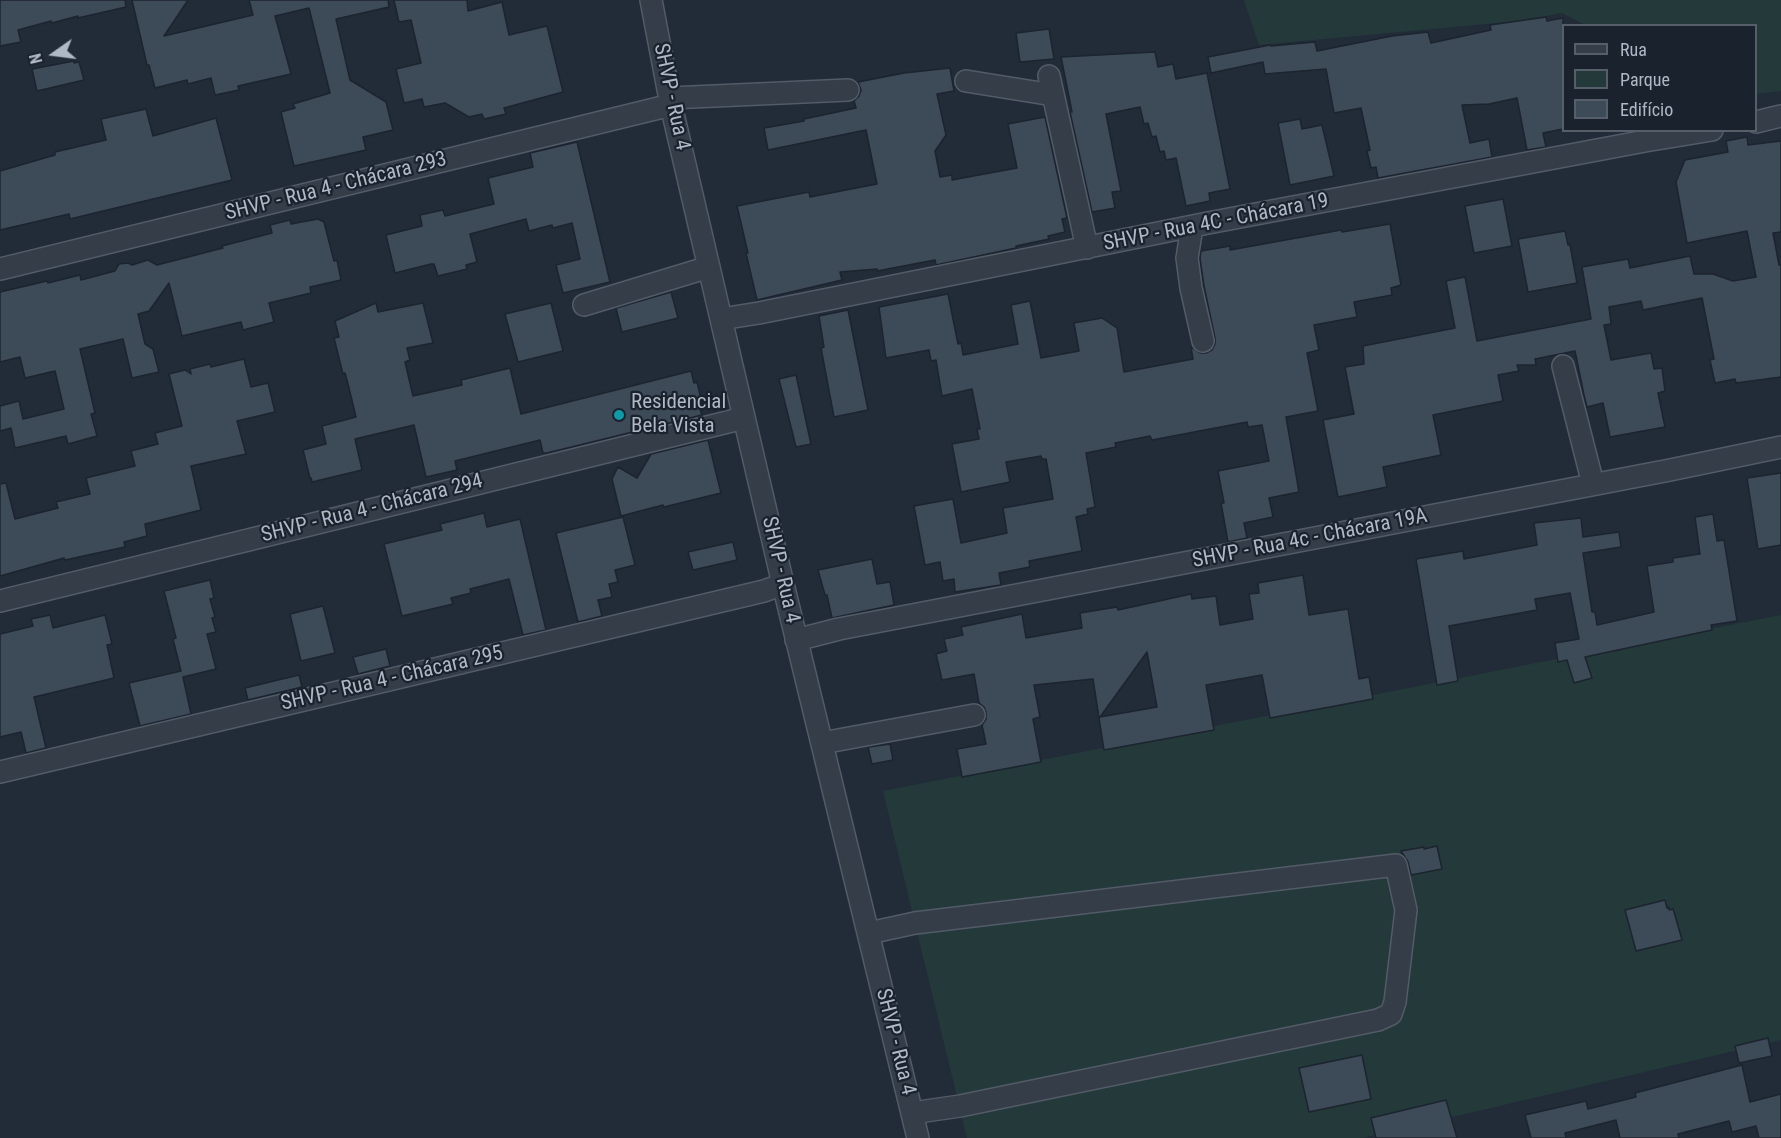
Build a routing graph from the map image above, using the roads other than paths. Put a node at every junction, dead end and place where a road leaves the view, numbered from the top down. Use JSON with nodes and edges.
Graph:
{"nodes":[{"id":1,"x":651,"y":0,"type":"edge"},
{"id":2,"x":966,"y":81,"type":"dead end"},
{"id":3,"x":848,"y":90,"type":"dead end"},
{"id":4,"x":671,"y":102,"type":"junction"},
{"id":5,"x":1781,"y":116,"type":"edge"},
{"id":6,"x":1757,"y":122,"type":"edge"},
{"id":7,"x":1700,"y":132,"type":"edge"},
{"id":8,"x":1192,"y":227,"type":"junction"},
{"id":9,"x":1087,"y":248,"type":"junction"},
{"id":10,"x":709,"y":267,"type":"junction"},
{"id":11,"x":0,"y":269,"type":"edge"},
{"id":12,"x":584,"y":304,"type":"dead end"},
{"id":13,"x":721,"y":319,"type":"junction"},
{"id":14,"x":1203,"y":341,"type":"dead end"},
{"id":15,"x":1563,"y":366,"type":"dead end"},
{"id":16,"x":744,"y":418,"type":"junction"},
{"id":17,"x":1781,"y":447,"type":"edge"},
{"id":18,"x":1593,"y":484,"type":"junction"},
{"id":19,"x":783,"y":584,"type":"junction"},
{"id":20,"x":0,"y":602,"type":"edge"},
{"id":21,"x":796,"y":640,"type":"junction"},
{"id":22,"x":974,"y":715,"type":"dead end"},
{"id":23,"x":822,"y":743,"type":"junction"},
{"id":24,"x":0,"y":772,"type":"edge"},
{"id":25,"x":869,"y":933,"type":"junction"},
{"id":26,"x":912,"y":1113,"type":"junction"},
{"id":27,"x":918,"y":1138,"type":"edge"}],
"edges":[{"from":1,"to":4,"type":"street","name":"SHVP - Rua 4"},
{"from":2,"to":9,"type":"street"},
{"from":3,"to":4,"type":"street","name":"SHVP - Rua 4 - Chácara 293"},
{"from":4,"to":10,"type":"street","name":"SHVP - Rua 4"},
{"from":4,"to":11,"type":"street","name":"SHVP - Rua 4 - Chácara 293"},
{"from":5,"to":6,"type":"street"},
{"from":7,"to":8,"type":"street","name":"SHVP - Rua 4C - Chácara 19"},
{"from":8,"to":9,"type":"street","name":"SHVP - Rua 4C - Chácara 19"},
{"from":8,"to":14,"type":"street"},
{"from":9,"to":13,"type":"street","name":"SHVP - Rua 4C - Chácara 19"},
{"from":10,"to":12,"type":"street"},
{"from":10,"to":13,"type":"street","name":"SHVP - Rua 4"},
{"from":13,"to":16,"type":"street","name":"SHVP - Rua 4"},
{"from":15,"to":18,"type":"street"},
{"from":16,"to":19,"type":"street","name":"SHVP - Rua 4"},
{"from":16,"to":20,"type":"street","name":"SHVP - Rua 4 - Chácara 294"},
{"from":17,"to":18,"type":"street","name":"SHVP - Rua 4c - Chácara 19A"},
{"from":18,"to":21,"type":"street","name":"SHVP - Rua 4c - Chácara 19A"},
{"from":19,"to":21,"type":"street","name":"SHVP - Rua 4"},
{"from":19,"to":24,"type":"street","name":"SHVP - Rua 4 - Chácara 295"},
{"from":21,"to":23,"type":"street","name":"SHVP - Rua 4"},
{"from":22,"to":23,"type":"street"},
{"from":23,"to":25,"type":"street","name":"SHVP - Rua 4"},
{"from":25,"to":26,"type":"street","name":"SHVP - Rua 4"},
{"from":25,"to":26,"type":"street"},
{"from":26,"to":27,"type":"street","name":"SHVP - Rua 4"}]}
